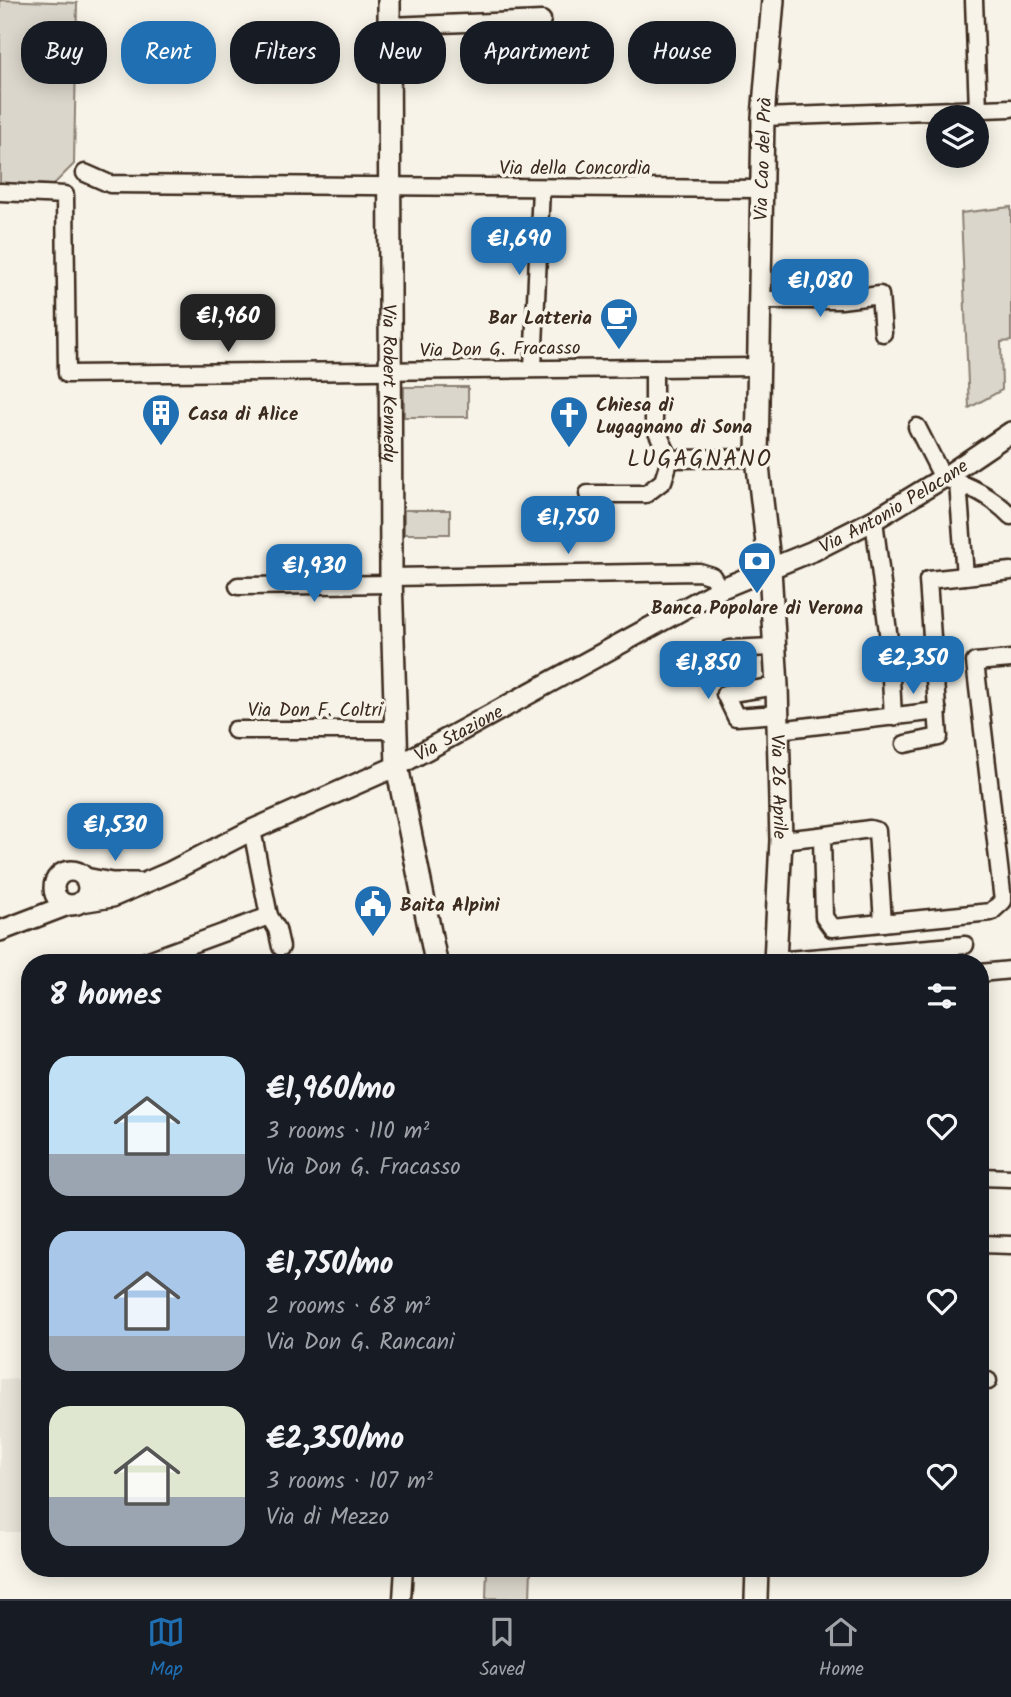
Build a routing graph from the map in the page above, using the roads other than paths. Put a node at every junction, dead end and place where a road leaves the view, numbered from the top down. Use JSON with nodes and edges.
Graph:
{"nodes":[{"id":1,"x":389,"y":0,"type":"edge"},
{"id":2,"x":773,"y":0,"type":"edge"},
{"id":3,"x":974,"y":0,"type":"edge"},
{"id":4,"x":542,"y":20,"type":"dead end"},
{"id":5,"x":389,"y":21,"type":"edge"},
{"id":6,"x":446,"y":24,"type":"edge"},
{"id":7,"x":389,"y":84,"type":"edge"},
{"id":8,"x":978,"y":105,"type":"edge"},
{"id":9,"x":1011,"y":108,"type":"edge"},
{"id":10,"x":989,"y":109,"type":"edge"},
{"id":11,"x":926,"y":112,"type":"edge"},
{"id":12,"x":763,"y":117,"type":"junction"},
{"id":13,"x":85,"y":173,"type":"dead end"},
{"id":14,"x":389,"y":188,"type":"junction"},
{"id":15,"x":541,"y":188,"type":"junction"},
{"id":16,"x":760,"y":189,"type":"junction"},
{"id":17,"x":0,"y":192,"type":"edge"},
{"id":18,"x":758,"y":300,"type":"junction"},
{"id":19,"x":883,"y":333,"type":"dead end"},
{"id":20,"x":758,"y":367,"type":"junction"},
{"id":21,"x":533,"y":368,"type":"junction"},
{"id":22,"x":654,"y":368,"type":"junction"},
{"id":23,"x":390,"y":371,"type":"junction"},
{"id":24,"x":917,"y":427,"type":"dead end"},
{"id":25,"x":1011,"y":432,"type":"edge"},
{"id":26,"x":757,"y":458,"type":"junction"},
{"id":27,"x":670,"y":459,"type":"junction"},
{"id":28,"x":951,"y":480,"type":"junction"},
{"id":29,"x":589,"y":494,"type":"dead end"},
{"id":30,"x":1011,"y":516,"type":"edge"},
{"id":31,"x":874,"y":520,"type":"junction"},
{"id":32,"x":770,"y":569,"type":"junction"},
{"id":33,"x":1011,"y":571,"type":"edge"},
{"id":34,"x":965,"y":576,"type":"junction"},
{"id":35,"x":391,"y":581,"type":"junction"},
{"id":36,"x":238,"y":586,"type":"dead end"},
{"id":37,"x":720,"y":589,"type":"junction"},
{"id":38,"x":774,"y":647,"type":"junction"},
{"id":39,"x":729,"y":649,"type":"dead end"},
{"id":40,"x":1011,"y":659,"type":"edge"},
{"id":41,"x":777,"y":686,"type":"junction"},
{"id":42,"x":938,"y":711,"type":"junction"},
{"id":43,"x":893,"y":716,"type":"junction"},
{"id":44,"x":777,"y":722,"type":"junction"},
{"id":45,"x":235,"y":730,"type":"dead end"},
{"id":46,"x":396,"y":730,"type":"junction"},
{"id":47,"x":905,"y":744,"type":"dead end"},
{"id":48,"x":397,"y":766,"type":"junction"},
{"id":49,"x":252,"y":830,"type":"junction"},
{"id":50,"x":819,"y":836,"type":"junction"},
{"id":51,"x":781,"y":839,"type":"junction"},
{"id":52,"x":85,"y":878,"type":"junction"},
{"id":53,"x":141,"y":883,"type":"junction"},
{"id":54,"x":54,"y":889,"type":"junction"},
{"id":55,"x":75,"y":904,"type":"junction"},
{"id":56,"x":269,"y":916,"type":"junction"},
{"id":57,"x":883,"y":923,"type":"junction"},
{"id":58,"x":5,"y":929,"type":"edge"},
{"id":59,"x":965,"y":945,"type":"dead end"},
{"id":60,"x":281,"y":947,"type":"dead end"},
{"id":61,"x":165,"y":954,"type":"edge"},
{"id":62,"x":434,"y":954,"type":"edge"},
{"id":63,"x":775,"y":954,"type":"edge"},
{"id":64,"x":864,"y":954,"type":"edge"},
{"id":65,"x":1011,"y":970,"type":"edge"},
{"id":66,"x":989,"y":972,"type":"edge"},
{"id":67,"x":989,"y":1177,"type":"edge"},
{"id":68,"x":1011,"y":1178,"type":"edge"},
{"id":69,"x":989,"y":1244,"type":"edge"},
{"id":70,"x":1011,"y":1245,"type":"edge"},
{"id":71,"x":403,"y":1577,"type":"edge"},
{"id":72,"x":757,"y":1577,"type":"edge"},
{"id":73,"x":402,"y":1599,"type":"edge"},
{"id":74,"x":756,"y":1599,"type":"edge"}],
"edges":[{"from":1,"to":5,"type":"main road","name":"Via Robert Kennedy"},
{"from":2,"to":12,"type":"main road","name":"Via Cao del Prà"},
{"from":3,"to":8,"type":"street"},
{"from":4,"to":6,"type":"street"},
{"from":7,"to":14,"type":"main road","name":"Via Robert Kennedy"},
{"from":9,"to":10,"type":"street"},
{"from":11,"to":12,"type":"street"},
{"from":12,"to":16,"type":"main road","name":"Via Cao del Prà"},
{"from":13,"to":14,"type":"street","name":"Via della Concordia"},
{"from":14,"to":15,"type":"street","name":"Via della Concordia"},
{"from":14,"to":23,"type":"main road","name":"Via Robert Kennedy"},
{"from":15,"to":16,"type":"street","name":"Via della Concordia"},
{"from":15,"to":21,"type":"street"},
{"from":16,"to":18,"type":"main road","name":"Via Cao del Prà"},
{"from":17,"to":23,"type":"street","name":"Via Don G. Fracasso"},
{"from":18,"to":19,"type":"street"},
{"from":18,"to":20,"type":"main road","name":"Via Cao del Prà"},
{"from":20,"to":22,"type":"street","name":"Via Don G. Fracasso"},
{"from":20,"to":26,"type":"main road","name":"Via Cao del Prà"},
{"from":21,"to":22,"type":"street","name":"Via Don G. Fracasso"},
{"from":21,"to":23,"type":"street","name":"Via Don G. Fracasso"},
{"from":22,"to":27,"type":"street"},
{"from":23,"to":35,"type":"main road","name":"Via Robert Kennedy"},
{"from":24,"to":28,"type":"street"},
{"from":25,"to":28,"type":"street","name":"Via Antonio Pelacane"},
{"from":26,"to":27,"type":"street"},
{"from":26,"to":32,"type":"main road","name":"Via Cao del Prà"},
{"from":27,"to":29,"type":"street"},
{"from":28,"to":30,"type":"street"},
{"from":28,"to":31,"type":"street","name":"Via Antonio Pelacane"},
{"from":28,"to":34,"type":"street"},
{"from":31,"to":32,"type":"street","name":"Via Antonio Pelacane"},
{"from":31,"to":43,"type":"street"},
{"from":32,"to":37,"type":"street","name":"Via Stazione"},
{"from":32,"to":38,"type":"main road","name":"Via 26 Aprile"},
{"from":33,"to":34,"type":"street"},
{"from":34,"to":42,"type":"street"},
{"from":35,"to":36,"type":"street"},
{"from":35,"to":37,"type":"street"},
{"from":35,"to":46,"type":"main road","name":"Via Robert Kennedy"},
{"from":37,"to":48,"type":"street","name":"Via Stazione"},
{"from":38,"to":39,"type":"street"},
{"from":38,"to":41,"type":"main road","name":"Via 26 Aprile"},
{"from":40,"to":57,"type":"street"},
{"from":41,"to":44,"type":"main road","name":"Via 26 Aprile"},
{"from":41,"to":44,"type":"street"},
{"from":42,"to":43,"type":"street"},
{"from":42,"to":47,"type":"street"},
{"from":43,"to":44,"type":"street"},
{"from":44,"to":51,"type":"main road","name":"Via 26 Aprile"},
{"from":45,"to":46,"type":"street","name":"Via Don F. Coltri"},
{"from":46,"to":48,"type":"main road","name":"Via Robert Kennedy"},
{"from":48,"to":49,"type":"street","name":"Via Stazione"},
{"from":48,"to":62,"type":"main road","name":"Via Robert Kennedy"},
{"from":49,"to":53,"type":"street","name":"Via Stazione"},
{"from":49,"to":56,"type":"street"},
{"from":50,"to":51,"type":"street"},
{"from":50,"to":57,"type":"street"},
{"from":50,"to":57,"type":"street"},
{"from":51,"to":63,"type":"main road","name":"Via 26 Aprile"},
{"from":52,"to":53,"type":"street","name":"Via Stazione"},
{"from":52,"to":54,"type":"street","name":"Via Stazione"},
{"from":52,"to":55,"type":"street"},
{"from":53,"to":55,"type":"street","name":"Via Stazione"},
{"from":54,"to":55,"type":"street"},
{"from":54,"to":58,"type":"street","name":"Via Stazione"},
{"from":55,"to":58,"type":"street","name":"Via Stazione"},
{"from":56,"to":60,"type":"street"},
{"from":56,"to":61,"type":"street"},
{"from":59,"to":64,"type":"street"},
{"from":65,"to":66,"type":"street"},
{"from":67,"to":68,"type":"street"},
{"from":69,"to":70,"type":"street"},
{"from":71,"to":73,"type":"street"},
{"from":72,"to":74,"type":"main road"}]}
